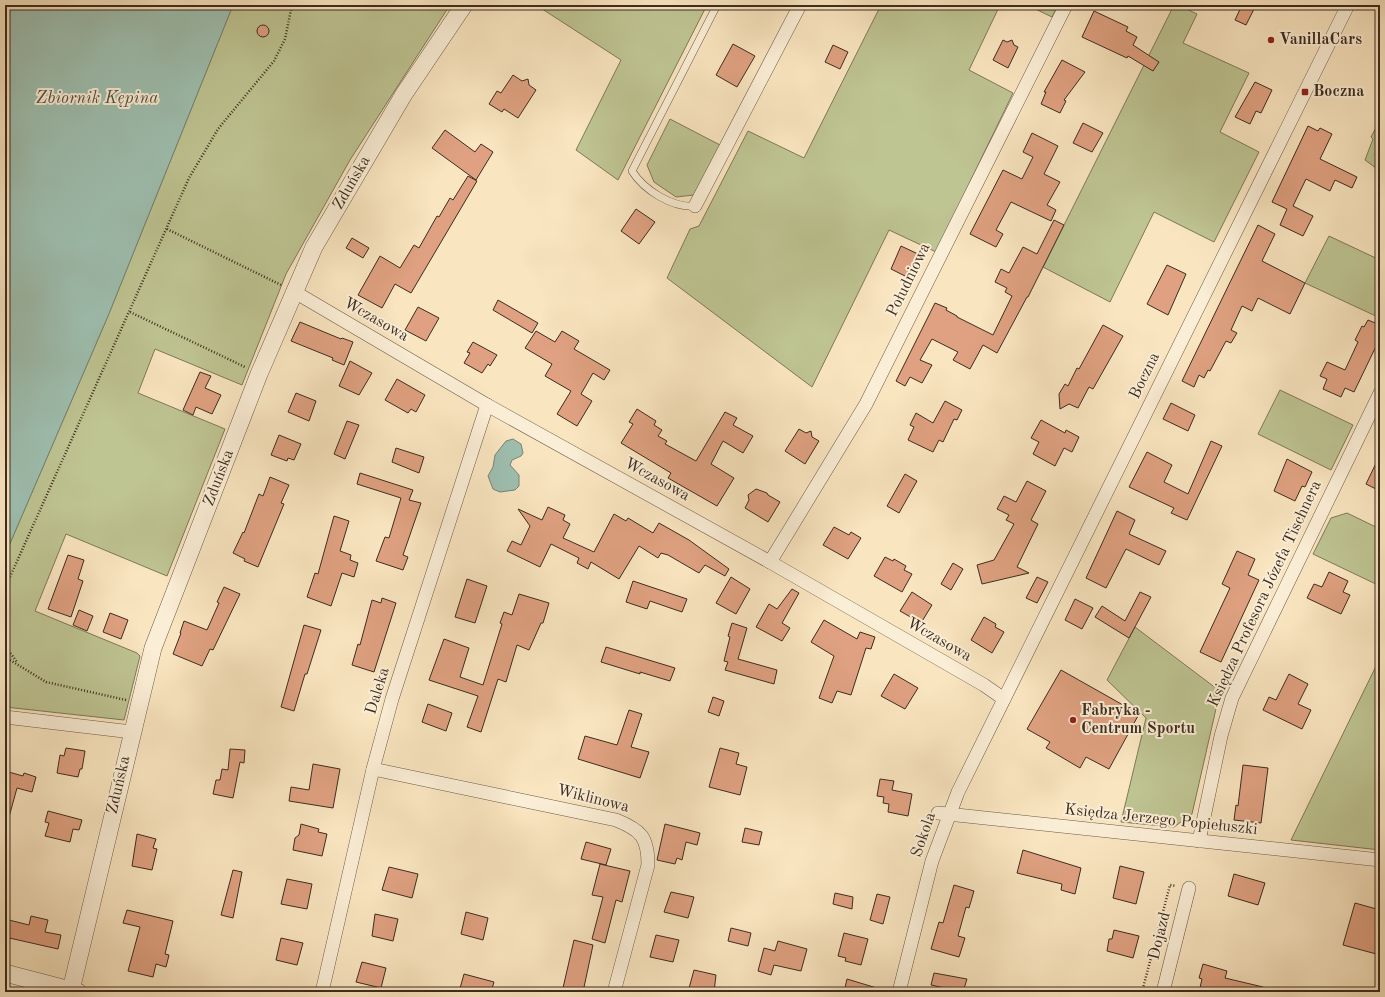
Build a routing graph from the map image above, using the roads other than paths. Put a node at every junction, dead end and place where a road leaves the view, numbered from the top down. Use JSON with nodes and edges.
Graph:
{"nodes":[{"id":1,"x":464,"y":5,"type":"edge"},
{"id":2,"x":717,"y":5,"type":"edge"},
{"id":3,"x":800,"y":5,"type":"edge"},
{"id":4,"x":1066,"y":5,"type":"edge"},
{"id":5,"x":1348,"y":5,"type":"edge"},
{"id":6,"x":695,"y":206,"type":"joint"},
{"id":7,"x":293,"y":291,"type":"junction"},
{"id":8,"x":1380,"y":393,"type":"edge"},
{"id":9,"x":488,"y":405,"type":"junction"},
{"id":10,"x":770,"y":562,"type":"junction"},
{"id":11,"x":1004,"y":698,"type":"junction"},
{"id":12,"x":5,"y":716,"type":"edge"},
{"id":13,"x":132,"y":732,"type":"junction"},
{"id":14,"x":374,"y":769,"type":"junction"},
{"id":15,"x":943,"y":814,"type":"junction"},
{"id":16,"x":1199,"y":841,"type":"junction"},
{"id":17,"x":1380,"y":860,"type":"edge"},
{"id":18,"x":1189,"y":888,"type":"road end"},
{"id":19,"x":5,"y":973,"type":"edge"},
{"id":20,"x":74,"y":991,"type":"edge"},
{"id":21,"x":322,"y":992,"type":"edge"},
{"id":22,"x":614,"y":992,"type":"edge"},
{"id":23,"x":899,"y":992,"type":"edge"},
{"id":24,"x":1163,"y":992,"type":"edge"}],
"edges":[{"from":1,"to":7,"type":"street","name":"Zduńska"},
{"from":2,"to":6,"type":"lane"},
{"from":3,"to":6,"type":"street"},
{"from":4,"to":10,"type":"street","name":"Południowa"},
{"from":5,"to":11,"type":"street","name":"Boczna"},
{"from":7,"to":9,"type":"street","name":"Wczasowa"},
{"from":7,"to":13,"type":"street","name":"Zduńska"},
{"from":8,"to":16,"type":"street","name":"Księdza Profesora Józefa Tischnera"},
{"from":9,"to":10,"type":"street","name":"Wczasowa"},
{"from":9,"to":14,"type":"street","name":"Daleka"},
{"from":10,"to":11,"type":"street","name":"Wczasowa"},
{"from":11,"to":15,"type":"street","name":"Sokola"},
{"from":12,"to":13,"type":"street"},
{"from":13,"to":20,"type":"street","name":"Zduńska"},
{"from":14,"to":21,"type":"street","name":"Daleka"},
{"from":14,"to":22,"type":"street","name":"Wiklinowa"},
{"from":15,"to":16,"type":"street","name":"Księdza Jerzego Popiełuszki"},
{"from":15,"to":23,"type":"street","name":"Sokola"},
{"from":16,"to":17,"type":"street","name":"Księdza Jerzego Popiełuszki"},
{"from":18,"to":24,"type":"street","name":"Dojazd"},
{"from":19,"to":20,"type":"street"}]}
